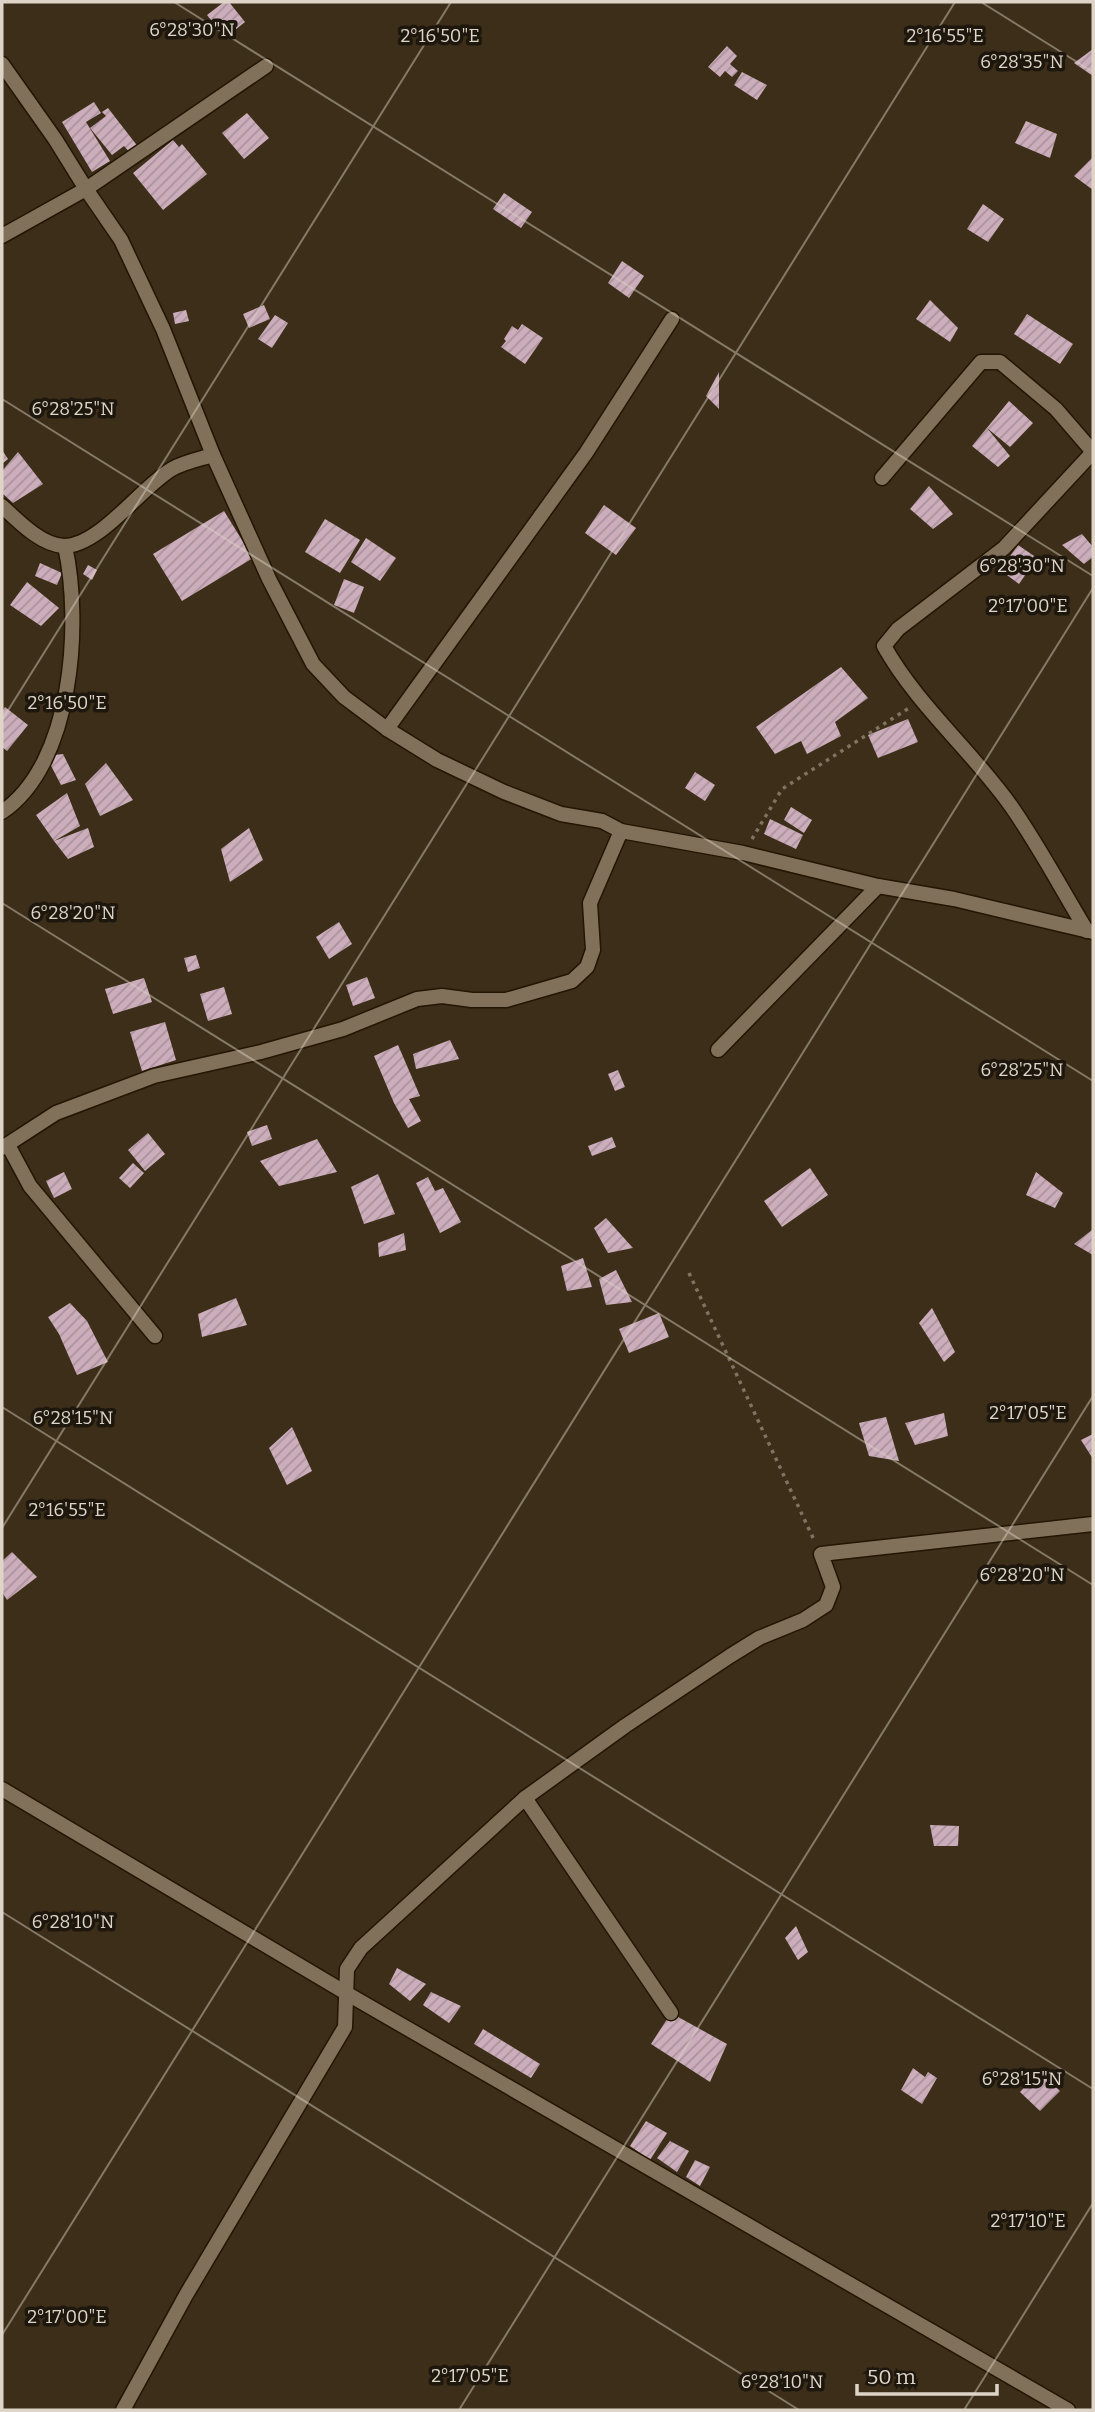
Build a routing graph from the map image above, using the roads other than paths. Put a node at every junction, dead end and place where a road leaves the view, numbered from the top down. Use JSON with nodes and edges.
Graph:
{"nodes":[{"id":1,"x":2,"y":64,"type":"edge"},
{"id":2,"x":266,"y":66,"type":"dead end"},
{"id":3,"x":86,"y":189,"type":"junction"},
{"id":4,"x":2,"y":236,"type":"edge"},
{"id":5,"x":672,"y":319,"type":"dead end"},
{"id":6,"x":1093,"y":452,"type":"edge"},
{"id":7,"x":213,"y":455,"type":"junction"},
{"id":8,"x":881,"y":478,"type":"dead end"},
{"id":9,"x":2,"y":506,"type":"edge"},
{"id":10,"x":65,"y":546,"type":"junction"},
{"id":11,"x":387,"y":729,"type":"junction"},
{"id":12,"x":2,"y":812,"type":"edge"},
{"id":13,"x":621,"y":831,"type":"junction"},
{"id":14,"x":878,"y":886,"type":"junction"},
{"id":15,"x":1090,"y":932,"type":"edge"},
{"id":16,"x":718,"y":1050,"type":"dead end"},
{"id":17,"x":5,"y":1147,"type":"edge"},
{"id":18,"x":155,"y":1336,"type":"dead end"},
{"id":19,"x":1093,"y":1524,"type":"edge"},
{"id":20,"x":2,"y":1790,"type":"edge"},
{"id":21,"x":525,"y":1798,"type":"junction"},
{"id":22,"x":346,"y":1993,"type":"junction"},
{"id":23,"x":671,"y":2012,"type":"dead end"},
{"id":24,"x":123,"y":2410,"type":"edge"},
{"id":25,"x":1068,"y":2410,"type":"edge"}],
"edges":[{"from":1,"to":3,"type":"street"},
{"from":2,"to":3,"type":"street"},
{"from":3,"to":4,"type":"street"},
{"from":3,"to":7,"type":"street"},
{"from":5,"to":11,"type":"street"},
{"from":6,"to":8,"type":"street"},
{"from":6,"to":15,"type":"street"},
{"from":7,"to":10,"type":"street"},
{"from":7,"to":11,"type":"street"},
{"from":9,"to":10,"type":"street"},
{"from":10,"to":12,"type":"street"},
{"from":11,"to":13,"type":"street"},
{"from":13,"to":14,"type":"street"},
{"from":13,"to":17,"type":"street"},
{"from":14,"to":15,"type":"street"},
{"from":14,"to":16,"type":"street"},
{"from":17,"to":18,"type":"street"},
{"from":19,"to":21,"type":"street"},
{"from":20,"to":22,"type":"street"},
{"from":21,"to":22,"type":"street"},
{"from":21,"to":23,"type":"street"},
{"from":22,"to":24,"type":"street"},
{"from":22,"to":25,"type":"street"}]}
